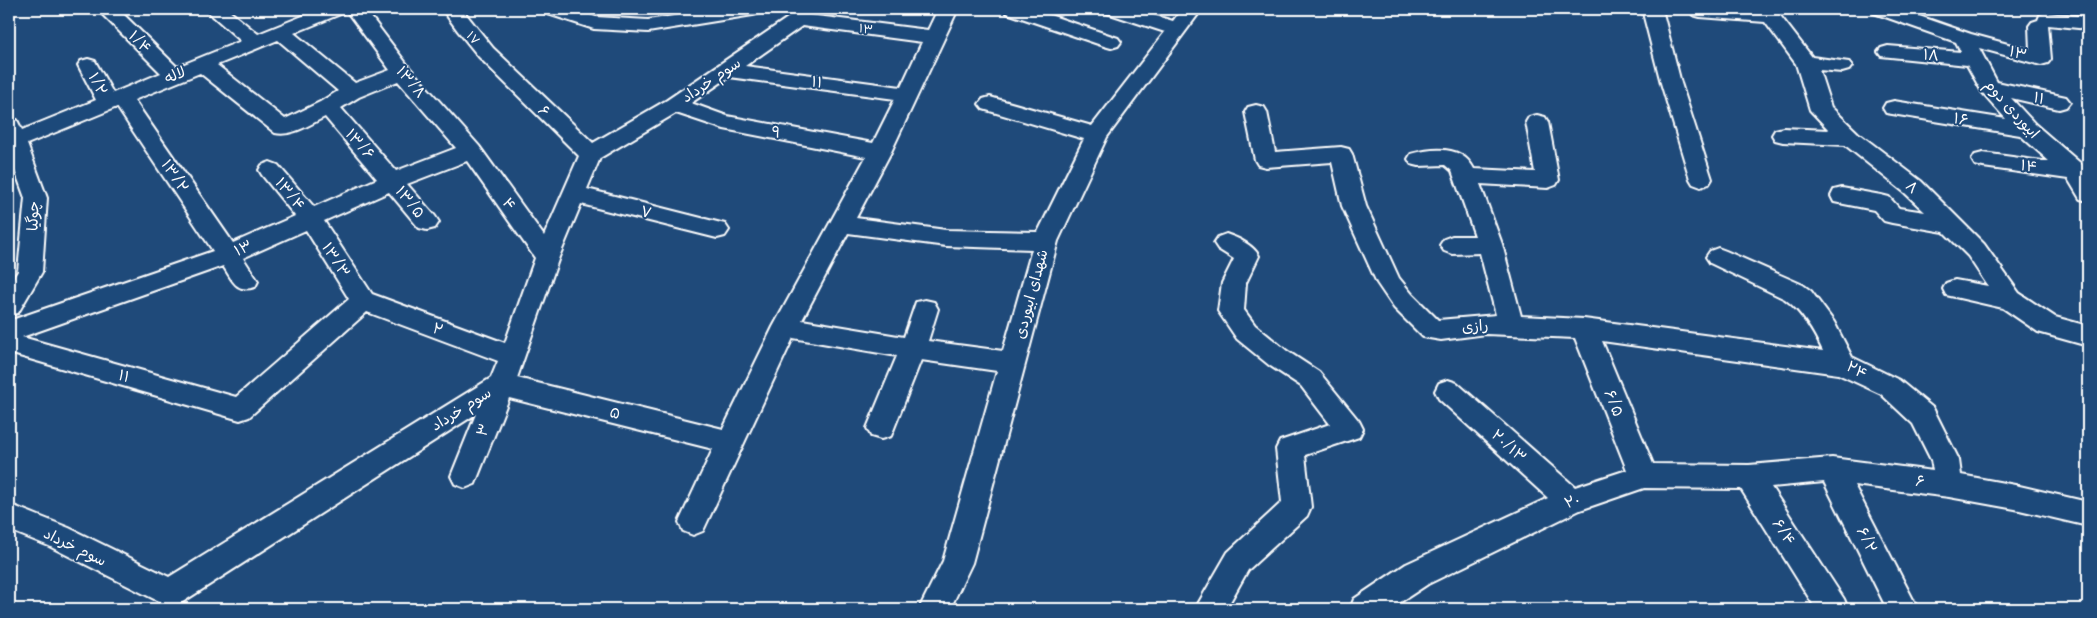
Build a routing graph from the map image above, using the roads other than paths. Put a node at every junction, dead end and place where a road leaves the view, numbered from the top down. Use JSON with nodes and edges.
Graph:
{"nodes":[{"id":1,"x":107,"y":9,"type":"edge"},
{"id":2,"x":215,"y":9,"type":"edge"},
{"id":3,"x":336,"y":9,"type":"edge"},
{"id":4,"x":355,"y":9,"type":"edge"},
{"id":5,"x":452,"y":9,"type":"edge"},
{"id":6,"x":552,"y":9,"type":"edge"},
{"id":7,"x":753,"y":9,"type":"edge"},
{"id":8,"x":948,"y":9,"type":"edge"},
{"id":9,"x":1014,"y":9,"type":"edge"},
{"id":10,"x":1114,"y":9,"type":"edge"},
{"id":11,"x":1192,"y":9,"type":"edge"},
{"id":12,"x":1652,"y":9,"type":"edge"},
{"id":13,"x":1881,"y":9,"type":"edge"},
{"id":14,"x":1700,"y":10,"type":"dead end"},
{"id":15,"x":1769,"y":13,"type":"edge"},
{"id":16,"x":800,"y":15,"type":"edge"},
{"id":17,"x":1923,"y":15,"type":"edge"},
{"id":18,"x":2088,"y":23,"type":"edge"},
{"id":19,"x":1176,"y":29,"type":"junction"},
{"id":20,"x":280,"y":32,"type":"junction"},
{"id":21,"x":933,"y":37,"type":"junction"},
{"id":22,"x":1964,"y":38,"type":"junction"},
{"id":23,"x":255,"y":42,"type":"junction"},
{"id":24,"x":1111,"y":42,"type":"dead end"},
{"id":25,"x":1888,"y":52,"type":"dead end"},
{"id":26,"x":1974,"y":59,"type":"junction"},
{"id":27,"x":1806,"y":63,"type":"junction"},
{"id":28,"x":202,"y":64,"type":"junction"},
{"id":29,"x":88,"y":65,"type":"dead end"},
{"id":30,"x":498,"y":65,"type":"joint"},
{"id":31,"x":1842,"y":66,"type":"dead end"},
{"id":32,"x":726,"y":70,"type":"junction"},
{"id":33,"x":402,"y":72,"type":"junction"},
{"id":34,"x":174,"y":75,"type":"junction"},
{"id":35,"x":1989,"y":87,"type":"junction"},
{"id":36,"x":352,"y":92,"type":"junction"},
{"id":37,"x":907,"y":94,"type":"junction"},
{"id":38,"x":115,"y":100,"type":"junction"},
{"id":39,"x":2059,"y":102,"type":"dead end"},
{"id":40,"x":990,"y":104,"type":"dead end"},
{"id":41,"x":674,"y":105,"type":"junction"},
{"id":42,"x":328,"y":107,"type":"junction"},
{"id":43,"x":1894,"y":108,"type":"dead end"},
{"id":44,"x":1256,"y":112,"type":"dead end"},
{"id":45,"x":1537,"y":122,"type":"dead end"},
{"id":46,"x":2027,"y":129,"type":"junction"},
{"id":47,"x":12,"y":133,"type":"edge"},
{"id":48,"x":1097,"y":135,"type":"junction"},
{"id":49,"x":1783,"y":135,"type":"dead end"},
{"id":50,"x":1850,"y":138,"type":"junction"},
{"id":51,"x":471,"y":151,"type":"junction"},
{"id":52,"x":880,"y":152,"type":"junction"},
{"id":53,"x":591,"y":154,"type":"junction"},
{"id":54,"x":1419,"y":159,"type":"dead end"},
{"id":55,"x":1983,"y":160,"type":"dead end"},
{"id":56,"x":270,"y":170,"type":"dead end"},
{"id":57,"x":2082,"y":174,"type":"edge"},
{"id":58,"x":1465,"y":176,"type":"junction"},
{"id":59,"x":1701,"y":178,"type":"dead end"},
{"id":60,"x":393,"y":181,"type":"junction"},
{"id":61,"x":574,"y":194,"type":"junction"},
{"id":62,"x":2088,"y":194,"type":"edge"},
{"id":63,"x":1842,"y":196,"type":"dead end"},
{"id":64,"x":310,"y":218,"type":"junction"},
{"id":65,"x":427,"y":222,"type":"dead end"},
{"id":66,"x":843,"y":224,"type":"junction"},
{"id":67,"x":1950,"y":225,"type":"junction"},
{"id":68,"x":717,"y":230,"type":"dead end"},
{"id":69,"x":1046,"y":240,"type":"junction"},
{"id":70,"x":1226,"y":244,"type":"dead end"},
{"id":71,"x":1490,"y":244,"type":"junction"},
{"id":72,"x":1452,"y":245,"type":"dead end"},
{"id":73,"x":229,"y":255,"type":"junction"},
{"id":74,"x":547,"y":257,"type":"junction"},
{"id":75,"x":1718,"y":257,"type":"dead end"},
{"id":76,"x":246,"y":282,"type":"dead end"},
{"id":77,"x":1956,"y":289,"type":"dead end"},
{"id":78,"x":2010,"y":300,"type":"junction"},
{"id":79,"x":363,"y":301,"type":"junction"},
{"id":80,"x":9,"y":306,"type":"edge"},
{"id":81,"x":925,"y":309,"type":"dead end"},
{"id":82,"x":1511,"y":325,"type":"junction"},
{"id":83,"x":786,"y":327,"type":"junction"},
{"id":84,"x":1584,"y":330,"type":"junction"},
{"id":85,"x":9,"y":331,"type":"edge"},
{"id":86,"x":2088,"y":336,"type":"edge"},
{"id":87,"x":9,"y":343,"type":"edge"},
{"id":88,"x":912,"y":349,"type":"junction"},
{"id":89,"x":513,"y":356,"type":"junction"},
{"id":90,"x":1012,"y":363,"type":"junction"},
{"id":91,"x":1842,"y":364,"type":"junction"},
{"id":92,"x":501,"y":384,"type":"junction"},
{"id":93,"x":1448,"y":391,"type":"dead end"},
{"id":94,"x":881,"y":428,"type":"dead end"},
{"id":95,"x":730,"y":442,"type":"junction"},
{"id":96,"x":1832,"y":470,"type":"junction"},
{"id":97,"x":465,"y":476,"type":"dead end"},
{"id":98,"x":1644,"y":476,"type":"junction"},
{"id":99,"x":1749,"y":477,"type":"junction"},
{"id":100,"x":1950,"y":485,"type":"junction"},
{"id":101,"x":1570,"y":501,"type":"junction"},
{"id":102,"x":2088,"y":514,"type":"edge"},
{"id":103,"x":9,"y":517,"type":"edge"},
{"id":104,"x":693,"y":522,"type":"dead end"},
{"id":105,"x":1826,"y":598,"type":"edge"},
{"id":106,"x":175,"y":601,"type":"edge"},
{"id":107,"x":934,"y":609,"type":"edge"},
{"id":108,"x":1210,"y":609,"type":"edge"},
{"id":109,"x":1365,"y":609,"type":"edge"},
{"id":110,"x":1903,"y":609,"type":"edge"}],
"edges":[{"from":1,"to":34,"type":"street","name":"۱/۴"},
{"from":2,"to":23,"type":"street"},
{"from":3,"to":20,"type":"street","name":"لاله"},
{"from":4,"to":33,"type":"street","name":"۱۳/۸"},
{"from":5,"to":30,"type":"street","name":"۱۷"},
{"from":6,"to":7,"type":"street"},
{"from":8,"to":21,"type":"street"},
{"from":9,"to":24,"type":"street"},
{"from":10,"to":19,"type":"street"},
{"from":11,"to":19,"type":"street","name":"شهدای ابیوردی"},
{"from":12,"to":59,"type":"street"},
{"from":13,"to":17,"type":"street"},
{"from":14,"to":15,"type":"street"},
{"from":15,"to":27,"type":"street","name":"۸"},
{"from":16,"to":21,"type":"street","name":"۱۳"},
{"from":16,"to":32,"type":"street","name":"سوم خرداد"},
{"from":17,"to":22,"type":"street"},
{"from":18,"to":22,"type":"street","name":"۱۳"},
{"from":19,"to":48,"type":"street","name":"شهدای ابیوردی"},
{"from":20,"to":23,"type":"street","name":"لاله"},
{"from":20,"to":36,"type":"street"},
{"from":21,"to":37,"type":"street"},
{"from":22,"to":26,"type":"street","name":"ابیوردی دوم"},
{"from":23,"to":28,"type":"street","name":"لاله"},
{"from":25,"to":26,"type":"street","name":"۱۸"},
{"from":26,"to":35,"type":"street","name":"ابیوردی دوم"},
{"from":27,"to":31,"type":"street"},
{"from":27,"to":50,"type":"street","name":"۸"},
{"from":28,"to":34,"type":"street","name":"لاله"},
{"from":28,"to":42,"type":"street"},
{"from":29,"to":38,"type":"street","name":"۱/۲"},
{"from":30,"to":53,"type":"street","name":"۶"},
{"from":32,"to":37,"type":"street","name":"۱۱"},
{"from":32,"to":41,"type":"street","name":"سوم خرداد"},
{"from":33,"to":36,"type":"street"},
{"from":33,"to":51,"type":"street","name":"۱۳/۸"},
{"from":34,"to":38,"type":"street","name":"لاله"},
{"from":35,"to":39,"type":"street","name":"۱۱"},
{"from":35,"to":46,"type":"street","name":"ابیوردی دوم"},
{"from":36,"to":42,"type":"street"},
{"from":37,"to":52,"type":"street"},
{"from":38,"to":47,"type":"street","name":"لاله"},
{"from":38,"to":73,"type":"street","name":"۱۳/۲"},
{"from":40,"to":48,"type":"street"},
{"from":41,"to":52,"type":"street","name":"۹"},
{"from":41,"to":53,"type":"street","name":"سوم خرداد"},
{"from":42,"to":60,"type":"street","name":"۱۳/۶"},
{"from":43,"to":46,"type":"street","name":"۱۶"},
{"from":44,"to":82,"type":"street","name":"رازی"},
{"from":45,"to":58,"type":"street"},
{"from":46,"to":57,"type":"street","name":"ابیوردی دوم"},
{"from":47,"to":80,"type":"street","name":"چوگیا"},
{"from":48,"to":69,"type":"street","name":"شهدای ابیوردی"},
{"from":49,"to":50,"type":"street"},
{"from":50,"to":67,"type":"street","name":"۸"},
{"from":51,"to":60,"type":"street","name":"۱۳"},
{"from":51,"to":74,"type":"street","name":"۴"},
{"from":52,"to":66,"type":"street"},
{"from":53,"to":61,"type":"street","name":"سوم خرداد"},
{"from":54,"to":58,"type":"street"},
{"from":55,"to":57,"type":"street","name":"۱۴"},
{"from":56,"to":64,"type":"street","name":"۱۳/۴"},
{"from":57,"to":62,"type":"street","name":"ابیوردی دوم"},
{"from":58,"to":71,"type":"street"},
{"from":60,"to":64,"type":"street","name":"۱۳"},
{"from":60,"to":65,"type":"street","name":"۱۳/۵"},
{"from":61,"to":68,"type":"street","name":"۷"},
{"from":61,"to":74,"type":"street","name":"سوم خرداد"},
{"from":63,"to":67,"type":"street"},
{"from":64,"to":73,"type":"street","name":"۱۳"},
{"from":64,"to":79,"type":"street","name":"۱۳/۳"},
{"from":66,"to":69,"type":"street"},
{"from":66,"to":83,"type":"street"},
{"from":67,"to":78,"type":"street","name":"۸"},
{"from":69,"to":90,"type":"street","name":"شهدای ابیوردی"},
{"from":70,"to":108,"type":"street"},
{"from":71,"to":72,"type":"street"},
{"from":71,"to":82,"type":"street"},
{"from":73,"to":76,"type":"street","name":"۱۳/۲"},
{"from":73,"to":85,"type":"street","name":"۱۳"},
{"from":74,"to":89,"type":"street","name":"سوم خرداد"},
{"from":75,"to":91,"type":"street","name":"۲۴"},
{"from":77,"to":78,"type":"street"},
{"from":78,"to":86,"type":"street","name":"۸"},
{"from":79,"to":87,"type":"street","name":"۱۱"},
{"from":79,"to":89,"type":"street","name":"۲"},
{"from":81,"to":88,"type":"street"},
{"from":82,"to":84,"type":"street","name":"رازی"},
{"from":83,"to":88,"type":"street"},
{"from":83,"to":95,"type":"street"},
{"from":84,"to":91,"type":"street","name":"رازی"},
{"from":84,"to":98,"type":"street","name":"۶/۵"},
{"from":88,"to":90,"type":"street"},
{"from":88,"to":94,"type":"street"},
{"from":89,"to":92,"type":"street","name":"سوم خرداد"},
{"from":90,"to":107,"type":"street","name":"شهدای ابیوردی"},
{"from":91,"to":100,"type":"street","name":"۲۴"},
{"from":92,"to":95,"type":"street","name":"۵"},
{"from":92,"to":97,"type":"street","name":"۳"},
{"from":92,"to":106,"type":"street","name":"سوم خرداد"},
{"from":93,"to":101,"type":"street","name":"۲۰/۱۳"},
{"from":95,"to":104,"type":"street"},
{"from":96,"to":99,"type":"street","name":"۶"},
{"from":96,"to":100,"type":"street","name":"۶"},
{"from":96,"to":110,"type":"street","name":"۶/۲"},
{"from":98,"to":99,"type":"street","name":"۲۰"},
{"from":98,"to":101,"type":"street","name":"۲۰"},
{"from":99,"to":105,"type":"street","name":"۶/۴"},
{"from":100,"to":102,"type":"street","name":"۶"},
{"from":101,"to":109,"type":"street","name":"۲۰"},
{"from":103,"to":106,"type":"street","name":"سوم خرداد"}]}
